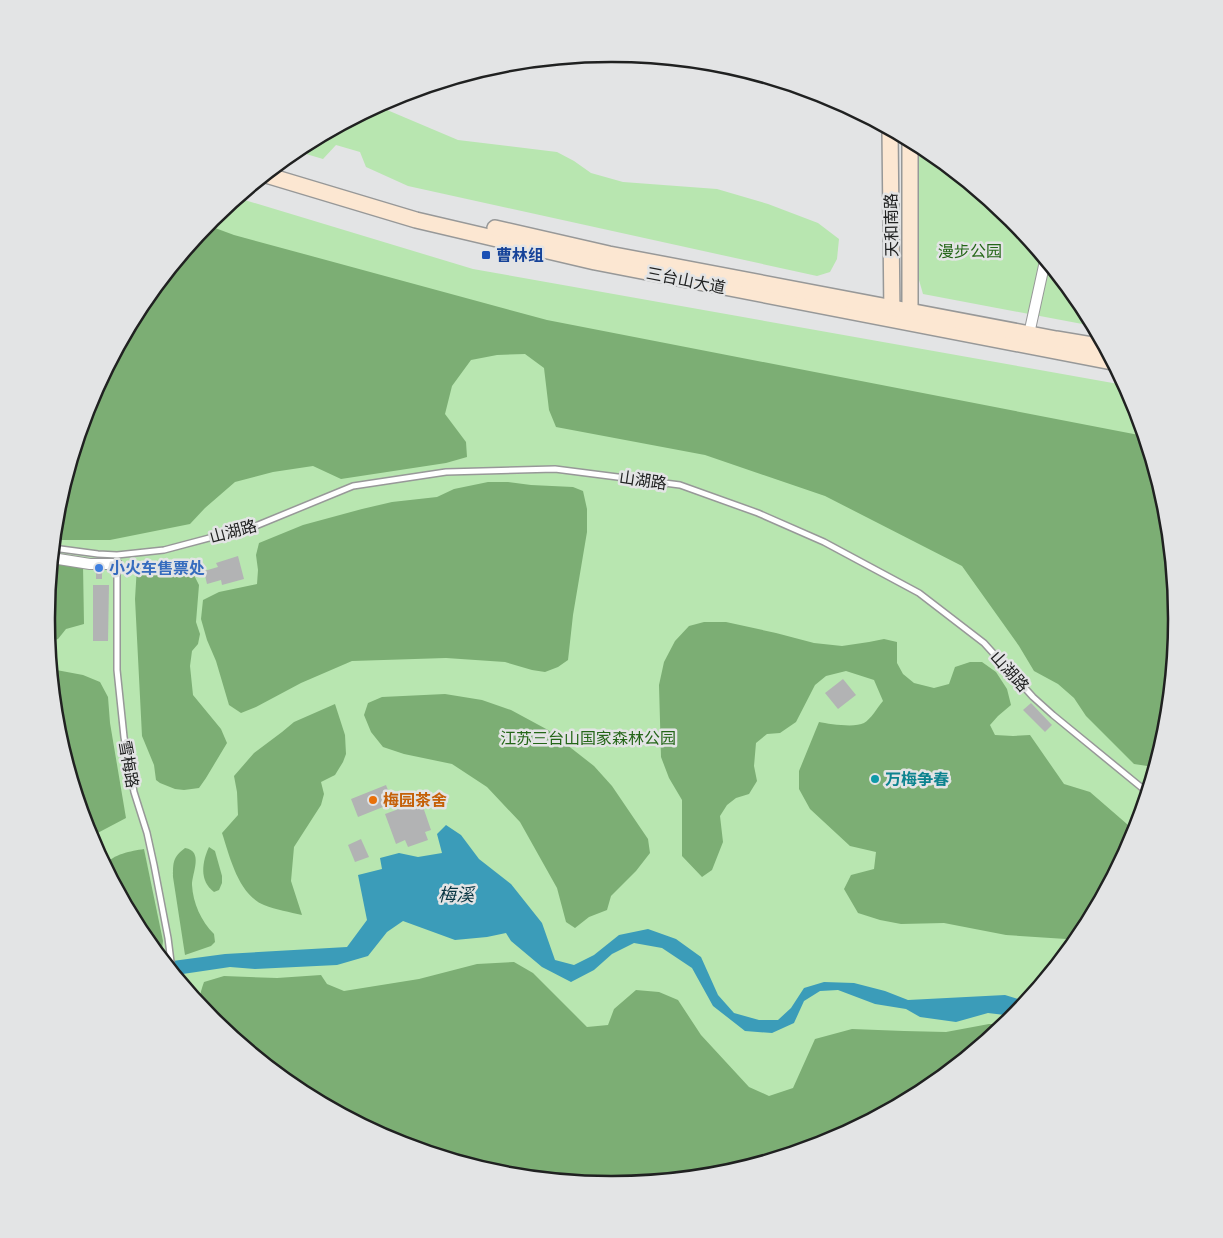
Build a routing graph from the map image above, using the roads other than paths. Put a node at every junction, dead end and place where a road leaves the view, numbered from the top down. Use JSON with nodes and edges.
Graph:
{"nodes":[{"id":1,"x":890,"y":137,"type":"edge"},
{"id":2,"x":910,"y":149,"type":"edge"},
{"id":3,"x":284,"y":169,"type":"edge"},
{"id":4,"x":273,"y":177,"type":"edge"},
{"id":5,"x":1043,"y":268,"type":"edge"},
{"id":6,"x":892,"y":314,"type":"junction"},
{"id":7,"x":910,"y":317,"type":"junction"},
{"id":8,"x":1029,"y":334,"type":"junction"},
{"id":9,"x":1095,"y":344,"type":"edge"},
{"id":10,"x":1104,"y":360,"type":"edge"},
{"id":11,"x":60,"y":549,"type":"edge"},
{"id":12,"x":59,"y":559,"type":"edge"},
{"id":13,"x":117,"y":560,"type":"junction"},
{"id":14,"x":1141,"y":787,"type":"edge"},
{"id":15,"x":171,"y":959,"type":"edge"}],
"edges":[{"from":1,"to":6,"type":"main road","name":"天和南路"},
{"from":2,"to":7,"type":"main road","name":"天和南路"},
{"from":3,"to":6,"type":"main road","name":"三台山大道"},
{"from":4,"to":6,"type":"main road","name":"三台山大道"},
{"from":5,"to":8,"type":"street"},
{"from":6,"to":7,"type":"main road","name":"三台山大道"},
{"from":7,"to":8,"type":"main road","name":"三台山大道"},
{"from":7,"to":10,"type":"main road","name":"三台山大道"},
{"from":8,"to":9,"type":"main road","name":"三台山大道"},
{"from":11,"to":13,"type":"lane","name":"山湖路"},
{"from":12,"to":13,"type":"street"},
{"from":13,"to":14,"type":"lane","name":"山湖路"},
{"from":13,"to":15,"type":"lane","name":"雪梅路"}]}
